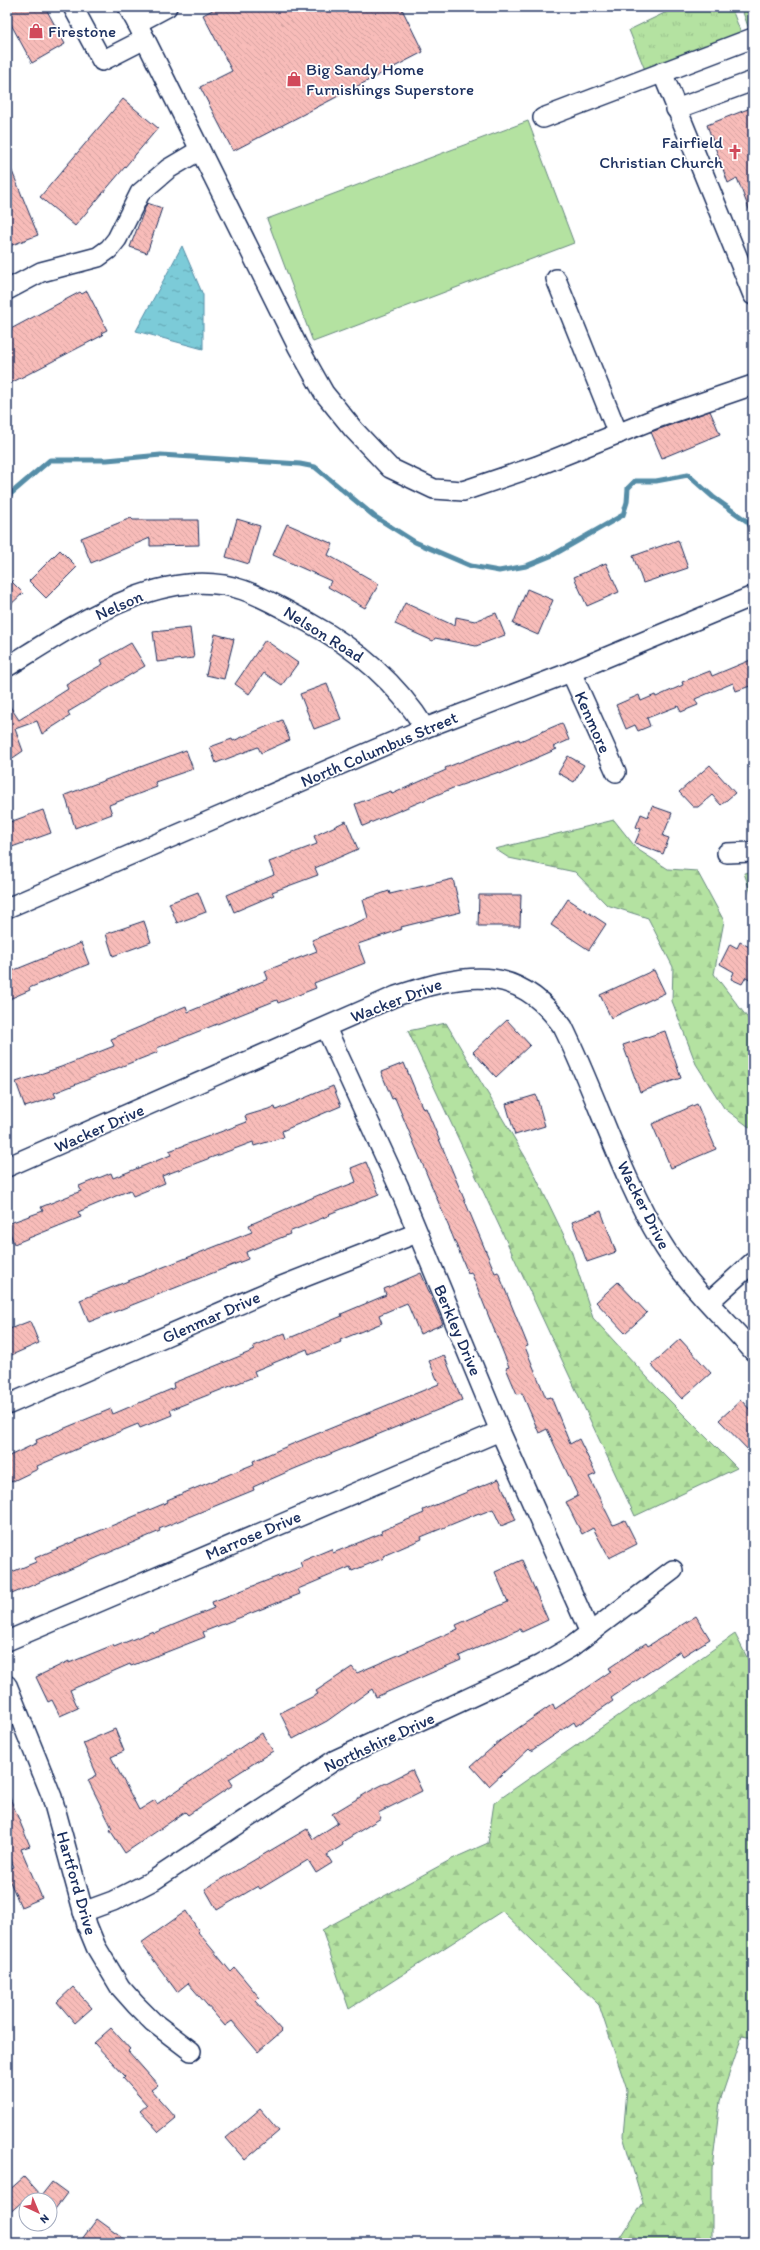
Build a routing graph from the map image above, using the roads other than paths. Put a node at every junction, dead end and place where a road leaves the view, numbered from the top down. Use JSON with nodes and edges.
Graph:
{"nodes":[{"id":1,"x":73,"y":7,"type":"edge"},
{"id":2,"x":128,"y":7,"type":"edge"},
{"id":3,"x":167,"y":7,"type":"edge"},
{"id":4,"x":141,"y":31,"type":"junction"},
{"id":5,"x":753,"y":38,"type":"edge"},
{"id":6,"x":662,"y":72,"type":"junction"},
{"id":7,"x":753,"y":81,"type":"edge"},
{"id":8,"x":676,"y":109,"type":"junction"},
{"id":9,"x":543,"y":118,"type":"dead end"},
{"id":10,"x":200,"y":150,"type":"junction"},
{"id":11,"x":556,"y":279,"type":"dead end"},
{"id":12,"x":7,"y":290,"type":"edge"},
{"id":13,"x":753,"y":295,"type":"edge"},
{"id":14,"x":753,"y":385,"type":"edge"},
{"id":15,"x":618,"y":434,"type":"junction"},
{"id":16,"x":243,"y":590,"type":"joint"},
{"id":17,"x":753,"y":596,"type":"edge"},
{"id":18,"x":7,"y":667,"type":"edge"},
{"id":19,"x":571,"y":672,"type":"junction"},
{"id":20,"x":425,"y":728,"type":"junction"},
{"id":21,"x":616,"y":772,"type":"dead end"},
{"id":22,"x":753,"y":852,"type":"edge"},
{"id":23,"x":727,"y":853,"type":"dead end"},
{"id":24,"x":7,"y":908,"type":"edge"},
{"id":25,"x":326,"y":1028,"type":"junction"},
{"id":26,"x":8,"y":1165,"type":"edge"},
{"id":27,"x":417,"y":1233,"type":"junction"},
{"id":28,"x":753,"y":1262,"type":"edge"},
{"id":29,"x":709,"y":1302,"type":"junction"},
{"id":30,"x":753,"y":1351,"type":"edge"},
{"id":31,"x":7,"y":1405,"type":"edge"},
{"id":32,"x":500,"y":1431,"type":"junction"},
{"id":33,"x":674,"y":1570,"type":"dead end"},
{"id":34,"x":590,"y":1633,"type":"junction"},
{"id":35,"x":7,"y":1641,"type":"edge"},
{"id":36,"x":7,"y":1685,"type":"edge"},
{"id":37,"x":83,"y":1912,"type":"junction"},
{"id":38,"x":191,"y":2051,"type":"dead end"}],
"edges":[{"from":1,"to":4,"type":"street"},
{"from":2,"to":4,"type":"street"},
{"from":3,"to":4,"type":"street"},
{"from":4,"to":10,"type":"street"},
{"from":5,"to":6,"type":"street"},
{"from":6,"to":8,"type":"street"},
{"from":6,"to":9,"type":"street"},
{"from":7,"to":8,"type":"street"},
{"from":8,"to":13,"type":"street"},
{"from":10,"to":12,"type":"street"},
{"from":10,"to":15,"type":"street"},
{"from":11,"to":15,"type":"street"},
{"from":14,"to":15,"type":"street"},
{"from":16,"to":18,"type":"street","name":"Nelson"},
{"from":16,"to":20,"type":"street","name":"Nelson Road"},
{"from":17,"to":19,"type":"street","name":"North Columbus Street"},
{"from":19,"to":20,"type":"street","name":"North Columbus Street"},
{"from":19,"to":21,"type":"street","name":"Kenmore"},
{"from":20,"to":24,"type":"street","name":"North Columbus Street"},
{"from":22,"to":23,"type":"street"},
{"from":25,"to":26,"type":"street","name":"Wacker Drive"},
{"from":25,"to":27,"type":"street","name":"Berkley Drive"},
{"from":25,"to":29,"type":"street","name":"Wacker Drive"},
{"from":27,"to":31,"type":"street","name":"Glenmar Drive"},
{"from":27,"to":32,"type":"street","name":"Berkley Drive"},
{"from":28,"to":29,"type":"street"},
{"from":29,"to":30,"type":"street","name":"Wacker Drive"},
{"from":32,"to":34,"type":"street","name":"Berkley Drive"},
{"from":32,"to":35,"type":"street","name":"Marrose Drive"},
{"from":33,"to":34,"type":"street","name":"Northshire Drive"},
{"from":34,"to":37,"type":"street","name":"Northshire Drive"},
{"from":36,"to":37,"type":"street","name":"Hartford Drive"},
{"from":37,"to":38,"type":"street","name":"Hartford Drive"}]}
